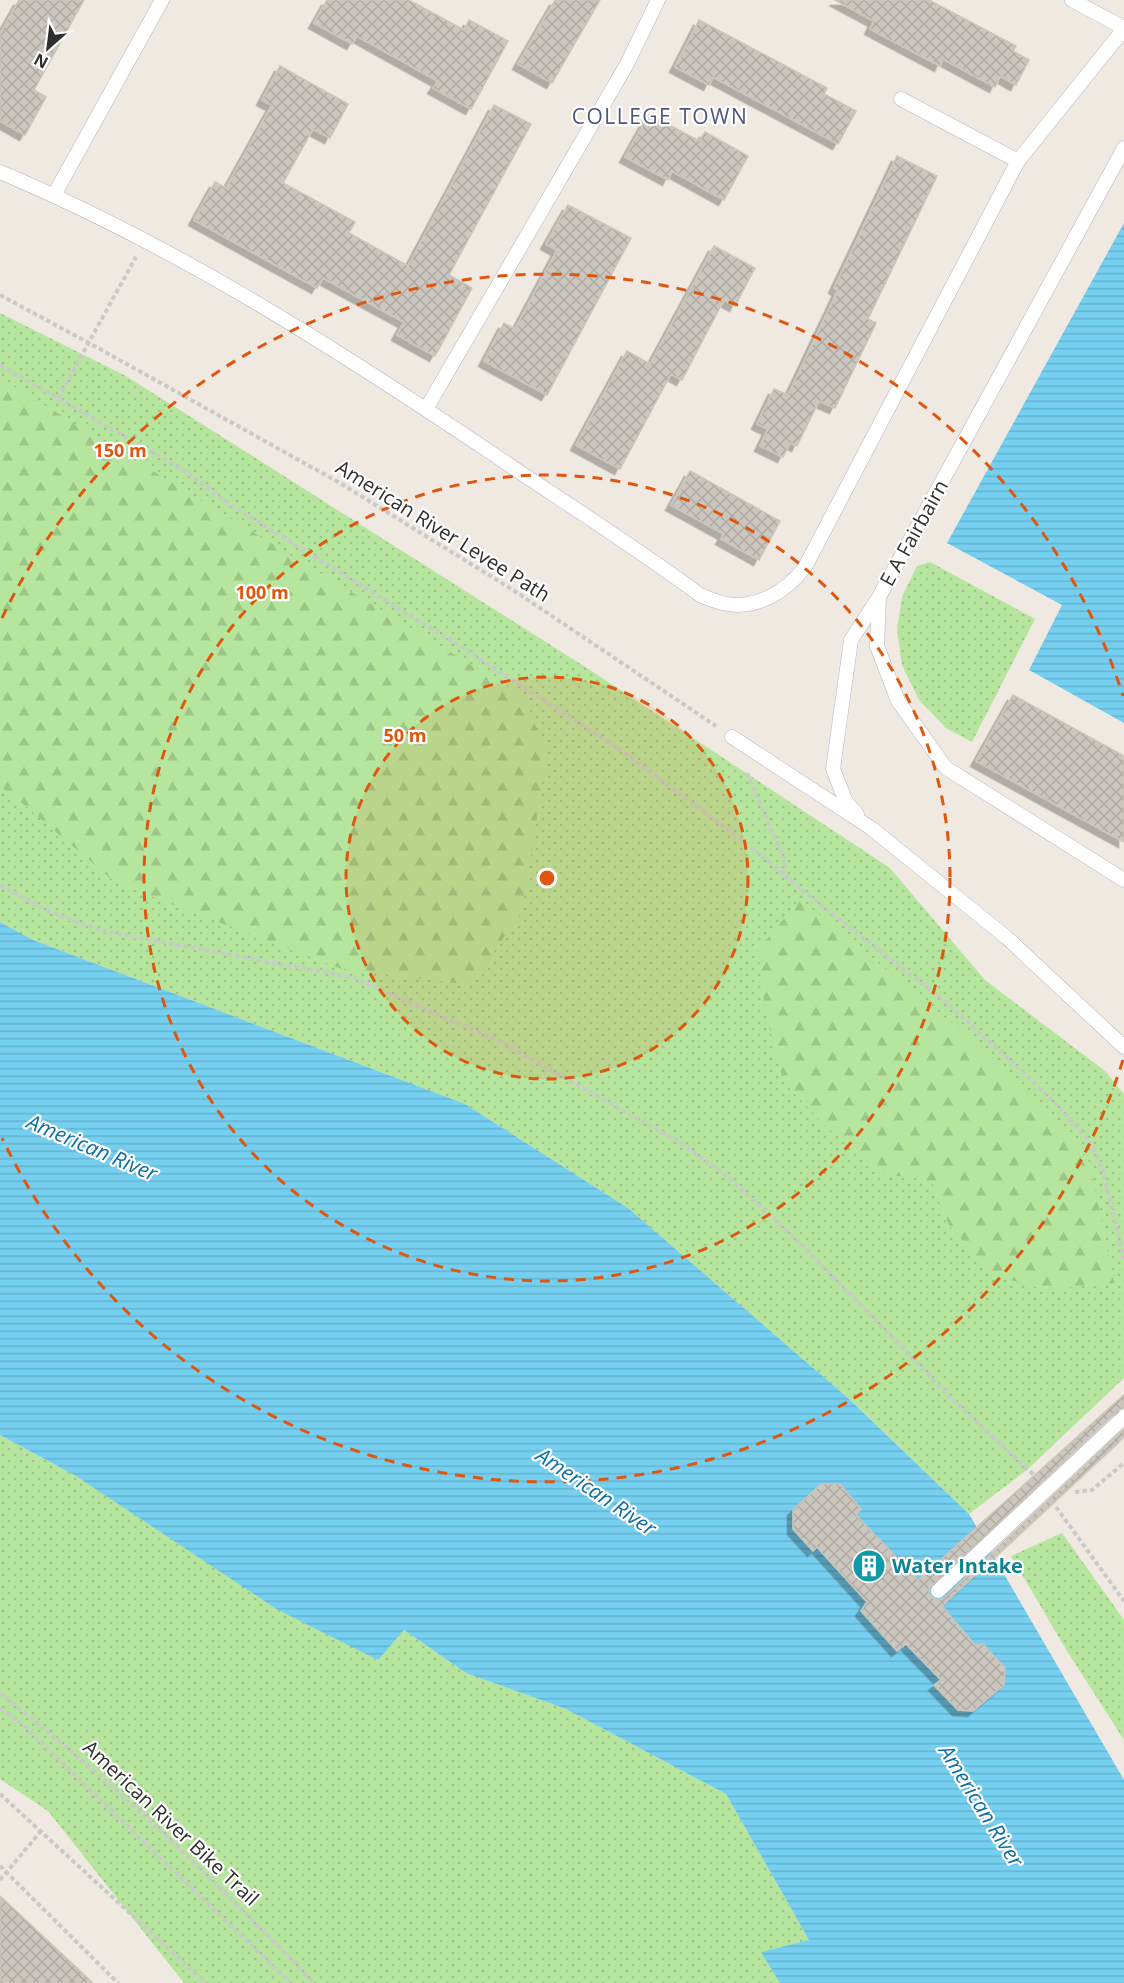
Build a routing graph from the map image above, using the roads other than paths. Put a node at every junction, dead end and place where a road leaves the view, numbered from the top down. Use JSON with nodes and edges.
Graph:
{"nodes":[{"id":1,"x":162,"y":0,"type":"edge"},
{"id":2,"x":658,"y":0,"type":"edge"},
{"id":3,"x":1072,"y":0,"type":"edge"},
{"id":4,"x":1124,"y":28,"type":"edge"},
{"id":5,"x":901,"y":99,"type":"dead end"},
{"id":6,"x":1124,"y":148,"type":"edge"},
{"id":7,"x":1018,"y":161,"type":"junction"},
{"id":8,"x":0,"y":172,"type":"edge"},
{"id":9,"x":54,"y":195,"type":"junction"},
{"id":10,"x":426,"y":409,"type":"junction"},
{"id":11,"x":879,"y":597,"type":"junction"},
{"id":12,"x":732,"y":736,"type":"road end"},
{"id":13,"x":871,"y":828,"type":"junction"},
{"id":14,"x":1124,"y":880,"type":"edge"},
{"id":15,"x":1124,"y":1047,"type":"edge"},
{"id":16,"x":1124,"y":1417,"type":"edge"},
{"id":17,"x":938,"y":1591,"type":"dead end"}],
"edges":[{"from":1,"to":9,"type":"lane"},
{"from":2,"to":10,"type":"lane"},
{"from":3,"to":4,"type":"lane"},
{"from":4,"to":7,"type":"lane"},
{"from":5,"to":7,"type":"lane"},
{"from":6,"to":11,"type":"lane","name":"E A Fairbairn"},
{"from":7,"to":10,"type":"lane"},
{"from":8,"to":9,"type":"lane"},
{"from":9,"to":10,"type":"lane"},
{"from":11,"to":13,"type":"lane"},
{"from":11,"to":14,"type":"lane","name":"E A Fairbairn"},
{"from":12,"to":13,"type":"lane"},
{"from":13,"to":15,"type":"lane"},
{"from":16,"to":17,"type":"lane","bridge":true}]}
